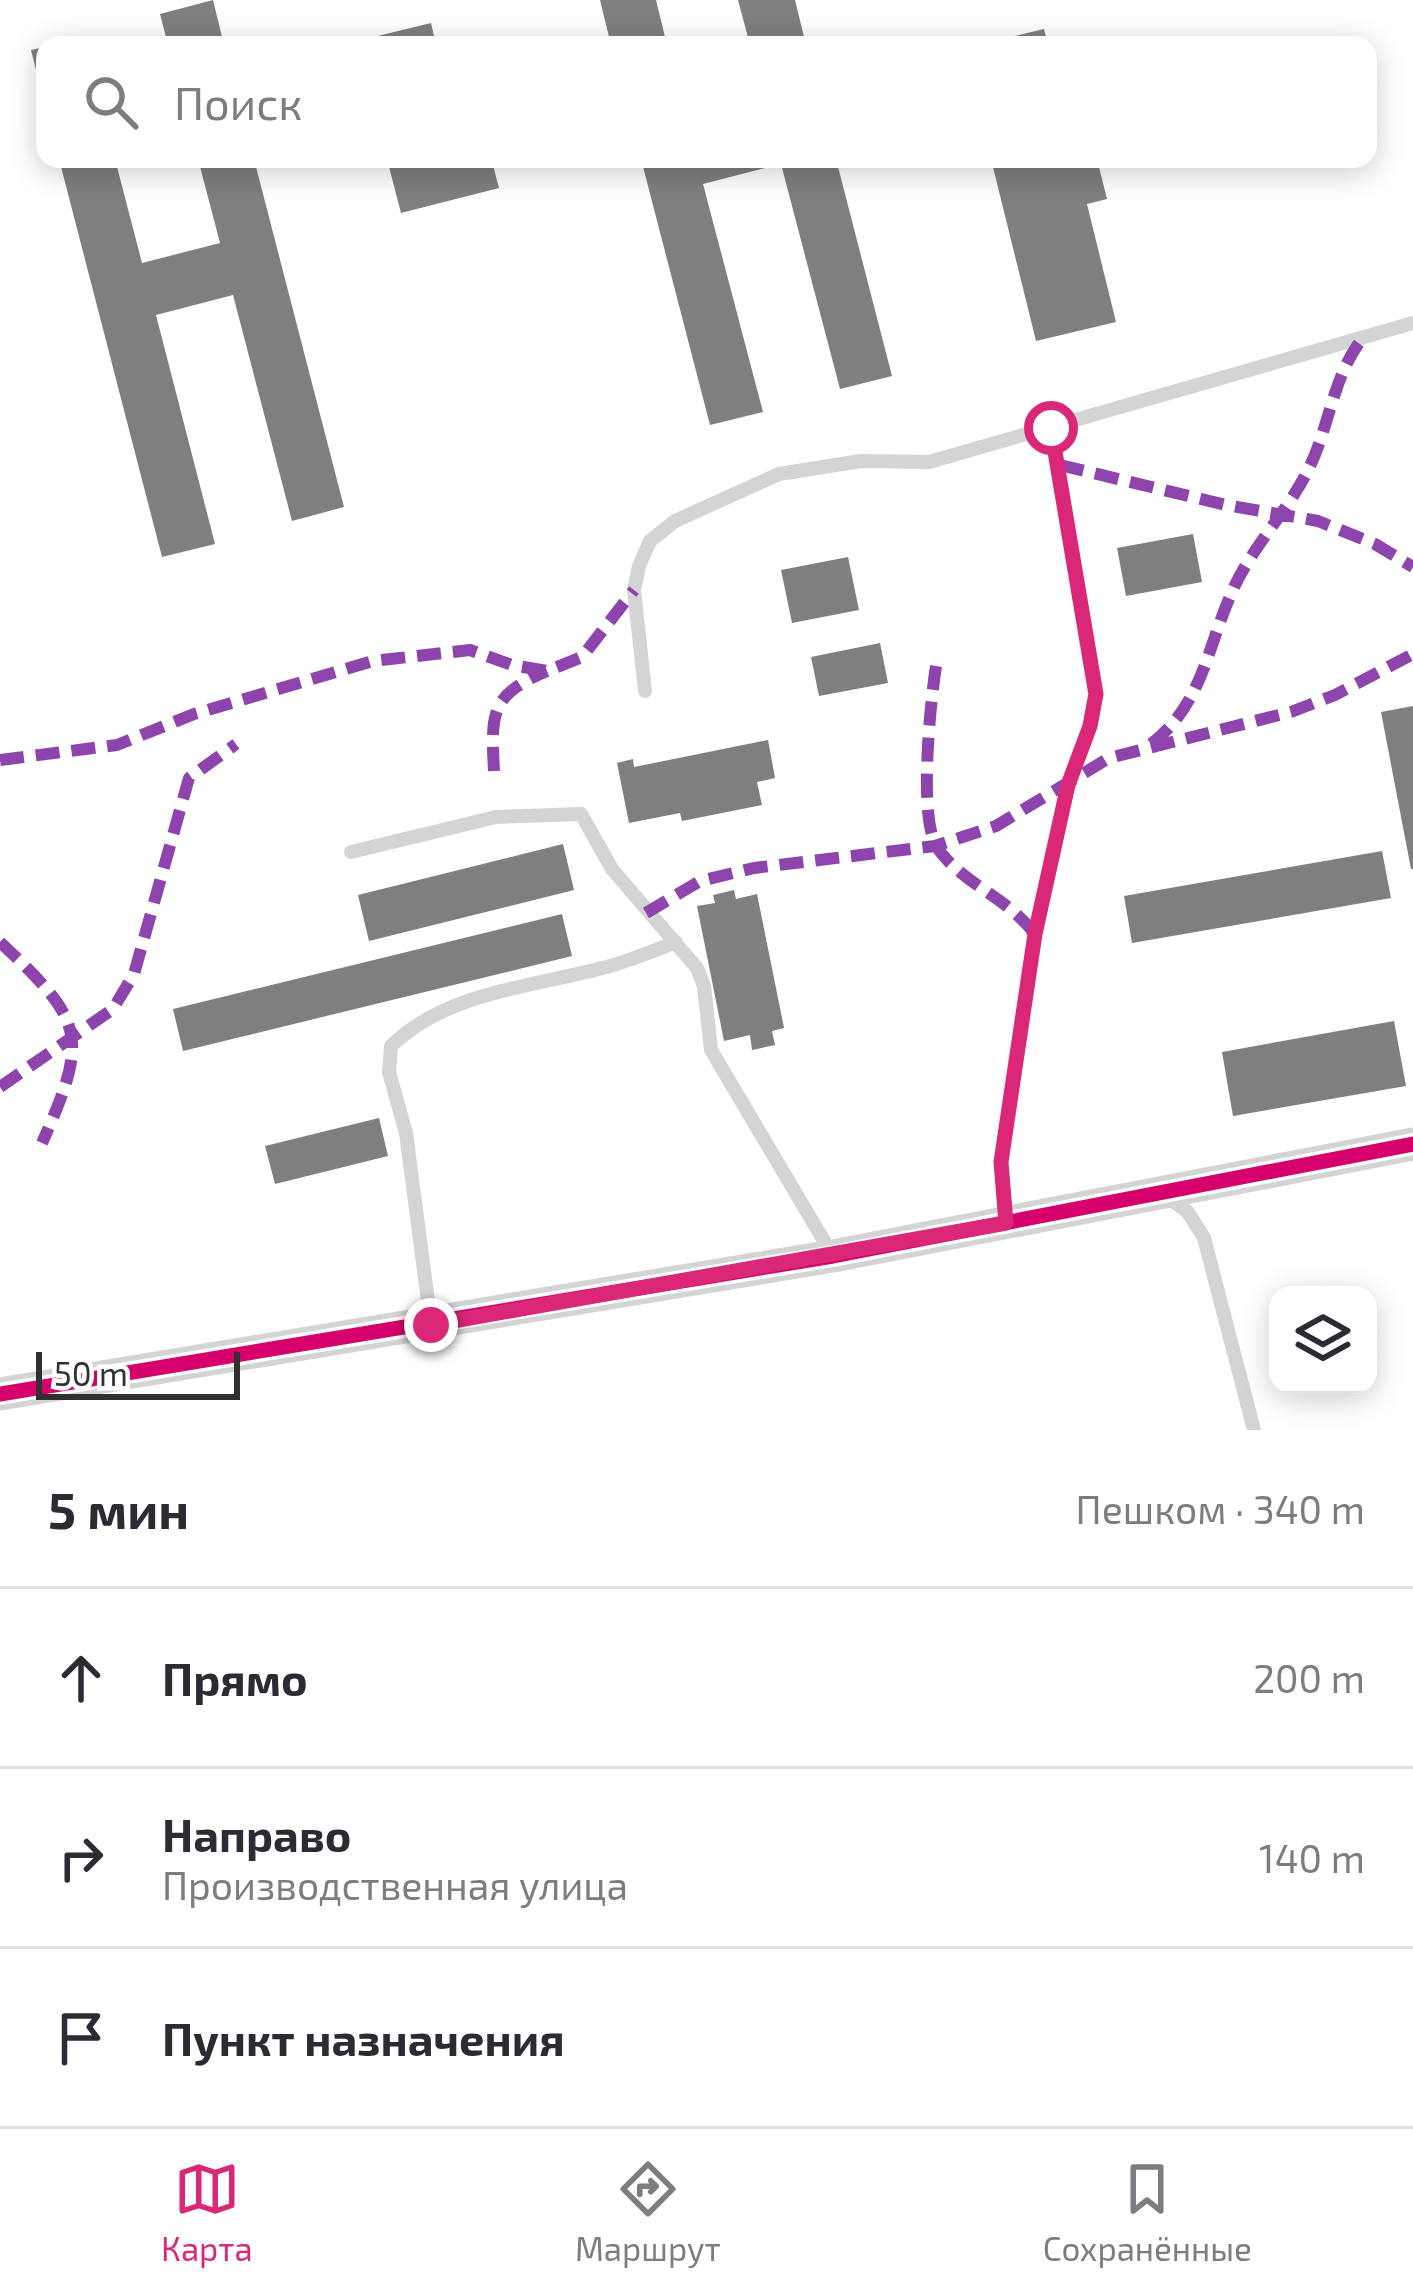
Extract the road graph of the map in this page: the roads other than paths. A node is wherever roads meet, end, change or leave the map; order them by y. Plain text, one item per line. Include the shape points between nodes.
1 (1413, 322) edge
2 (1051, 428) junction
3 (646, 691) dead end
4 (352, 852) dead end
5 (676, 943) junction
6 (1413, 1144) edge
7 (1160, 1191) junction
8 (1006, 1223) junction
9 (833, 1256) junction
10 (431, 1325) junction
11 (0, 1394) edge
12 (1254, 1430) edge

1 - 2 lane
2 - 3 lane via 929,461 779,474 675,521 650,541 634,590
2 - 8 lane via 1096,694 1035,934 1001,1162
4 - 5 lane via 496,817 581,814 612,869
5 - 9 lane via 704,986 711,1050
5 - 10 lane via 503,989 414,1024 391,1046
6 - 7 street
7 - 8 street
7 - 12 lane via 1188,1212 1204,1238
8 - 9 street
9 - 10 street
10 - 11 street

